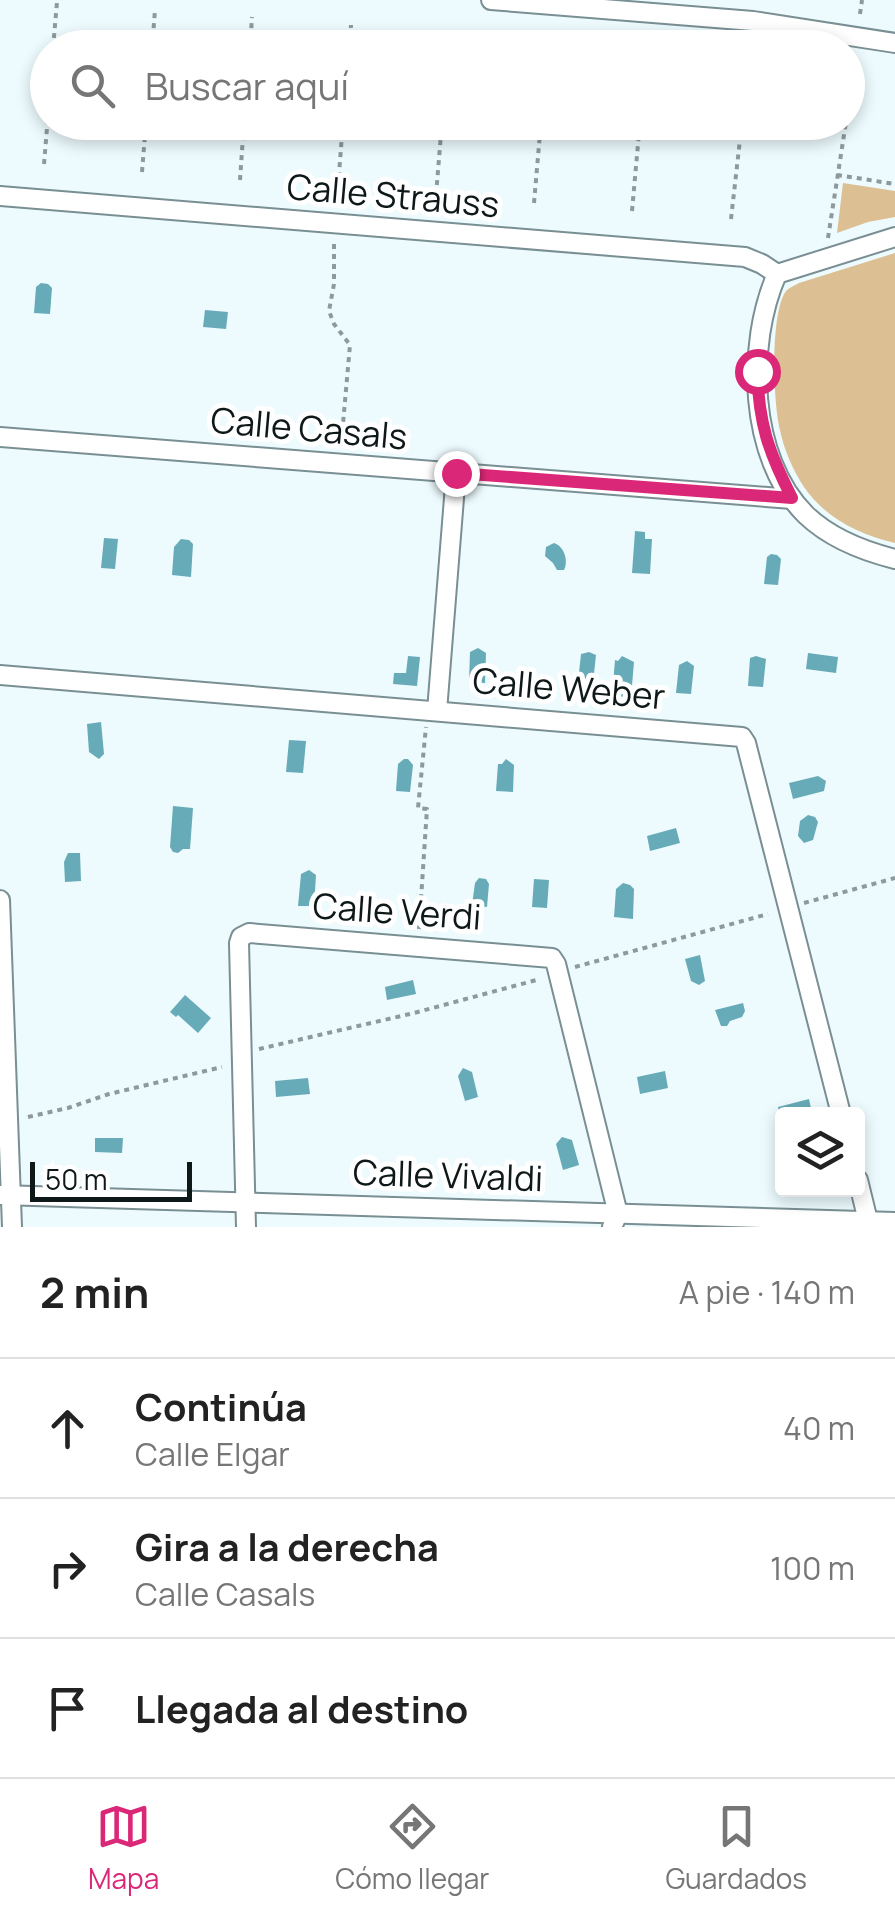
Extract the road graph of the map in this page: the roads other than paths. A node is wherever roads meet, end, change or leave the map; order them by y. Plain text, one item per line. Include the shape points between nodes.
1 (491, 0) edge
2 (811, 30) edge
3 (865, 38) edge
4 (895, 43) edge
5 (0, 196) edge
6 (895, 238) edge
7 (777, 274) junction
8 (0, 437) edge
9 (456, 473) junction
10 (792, 498) junction
11 (895, 559) edge
12 (0, 675) edge
13 (432, 718) junction
14 (0, 900) edge
15 (839, 1107) edge
16 (6, 1195) edge
17 (861, 1197) edge
18 (245, 1204) junction
19 (615, 1220) edge
20 (895, 1222) edge
21 (867, 1224) edge
22 (12, 1227) edge
23 (246, 1227) edge

1 - 2 street
3 - 4 street
5 - 7 street, Calle Strauss via 745,258
6 - 7 street
7 - 10 street via 761,326 758,400 765,439
8 - 9 street, Calle Casals
9 - 10 street, Calle Casals
9 - 13 street
10 - 11 street via 829,532
12 - 13 street, Calle Weber
13 - 15 street, Calle Weber via 744,738
14 - 16 street
16 - 18 street, Calle Vivaldi
16 - 22 street
17 - 21 street
18 - 19 street, Calle Vivaldi
18 - 19 street, Calle Verdi via 239,944 249,933 552,958
18 - 23 street
19 - 21 street, Calle Vivaldi
20 - 21 street, Calle Vivaldi

